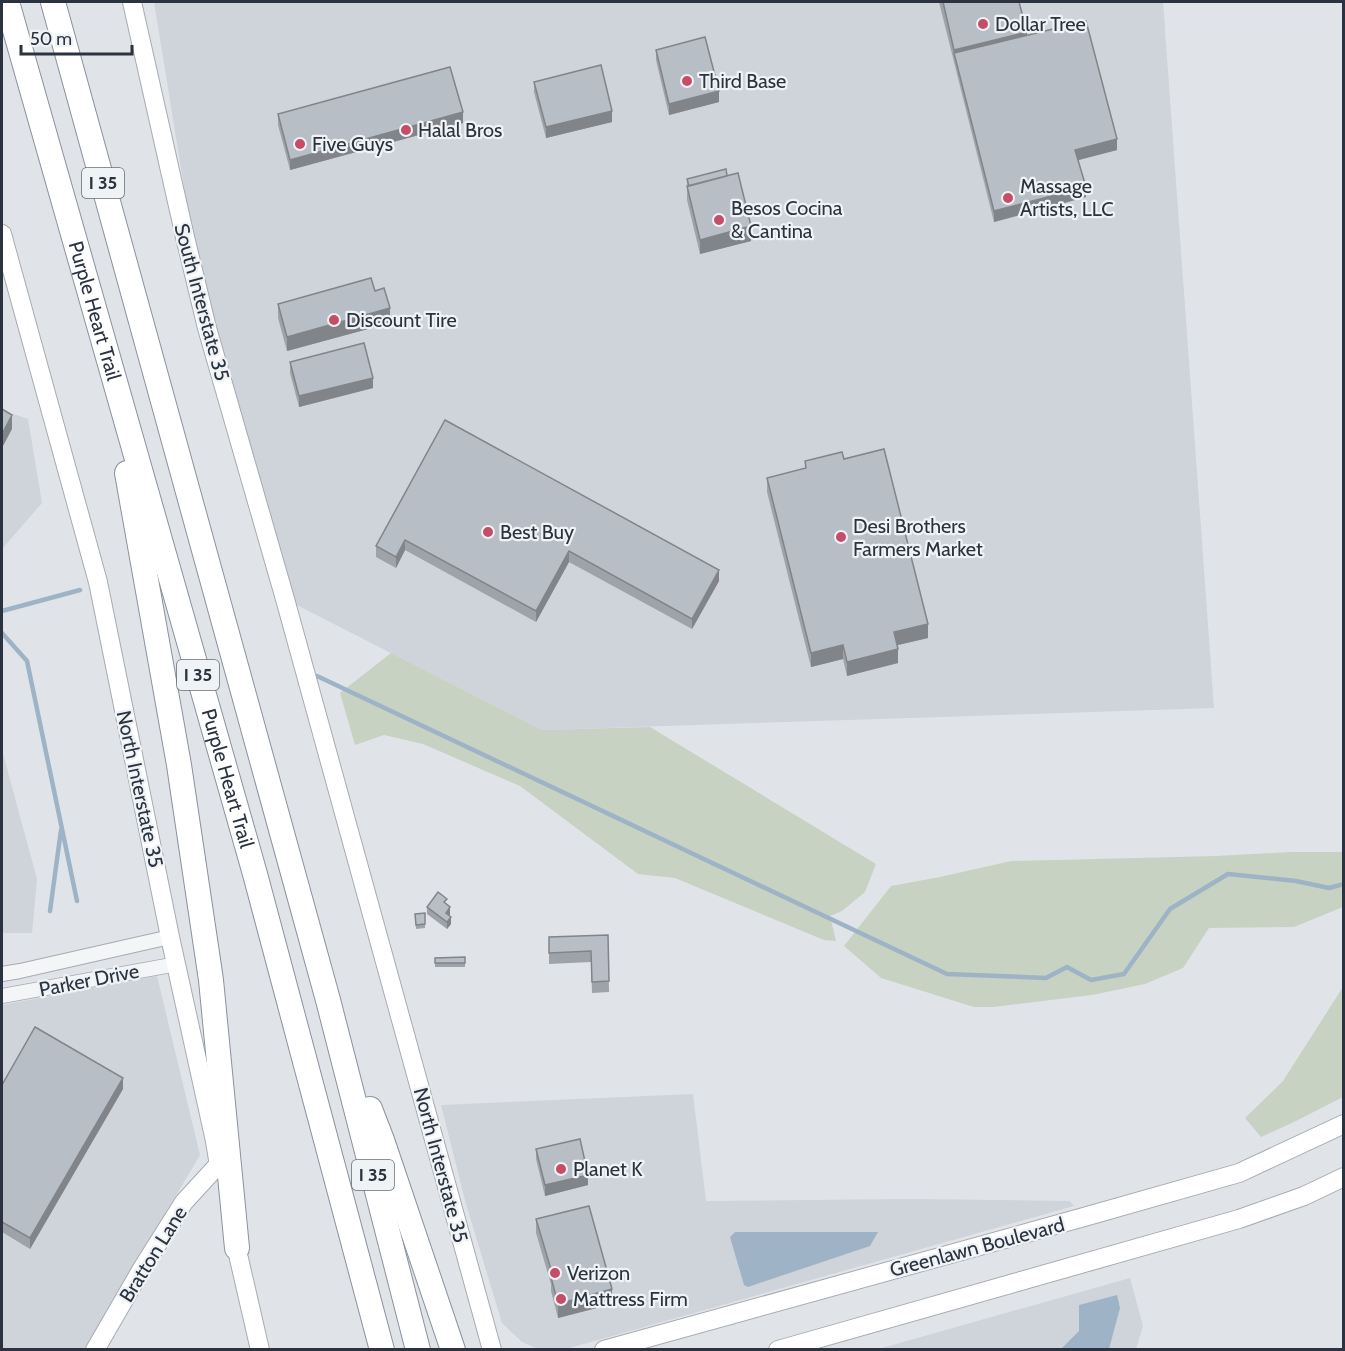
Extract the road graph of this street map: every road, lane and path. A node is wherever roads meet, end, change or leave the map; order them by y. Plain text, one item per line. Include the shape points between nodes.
1 (7, 2) edge
2 (53, 2) edge
3 (132, 2) edge
4 (2, 234) edge
5 (104, 341) junction
6 (285, 599) joint
7 (170, 937) junction
8 (177, 964) junction
9 (2, 974) edge
10 (2, 996) edge
11 (328, 1000) junction
12 (1344, 1124) edge
13 (218, 1165) junction
14 (1344, 1177) edge
15 (237, 1248) junction
16 (490, 1341) edge
17 (95, 1350) edge
18 (260, 1350) edge
19 (382, 1350) edge
20 (418, 1350) edge
21 (453, 1350) edge
22 (508, 1350) edge
23 (604, 1350) edge
24 (778, 1350) edge

1 - 5 highway, Purple Heart Trail / I 35
2 - 11 highway, Purple Heart Trail / I 35
3 - 6 main road, South Interstate 35 via 207,328
4 - 7 main road, North Interstate 35 via 98,582
5 - 15 highway via 179,765 211,980
5 - 19 highway, Purple Heart Trail / I 35 via 255,874
6 - 16 main road, North Interstate 35
7 - 8 main road, North Interstate 35
7 - 9 street, Parker Drive
8 - 10 street, Parker Drive
8 - 13 main road, North Interstate 35
11 - 20 highway, Purple Heart Trail / I 35
11 - 21 highway via 382,1140
12 - 23 main road, Greenlawn Boulevard via 1239,1173
13 - 15 main road, North Interstate 35
13 - 17 main road, Bratton Lane via 184,1202
14 - 24 main road via 1239,1219
15 - 18 main road, North Interstate 35
16 - 22 main road

